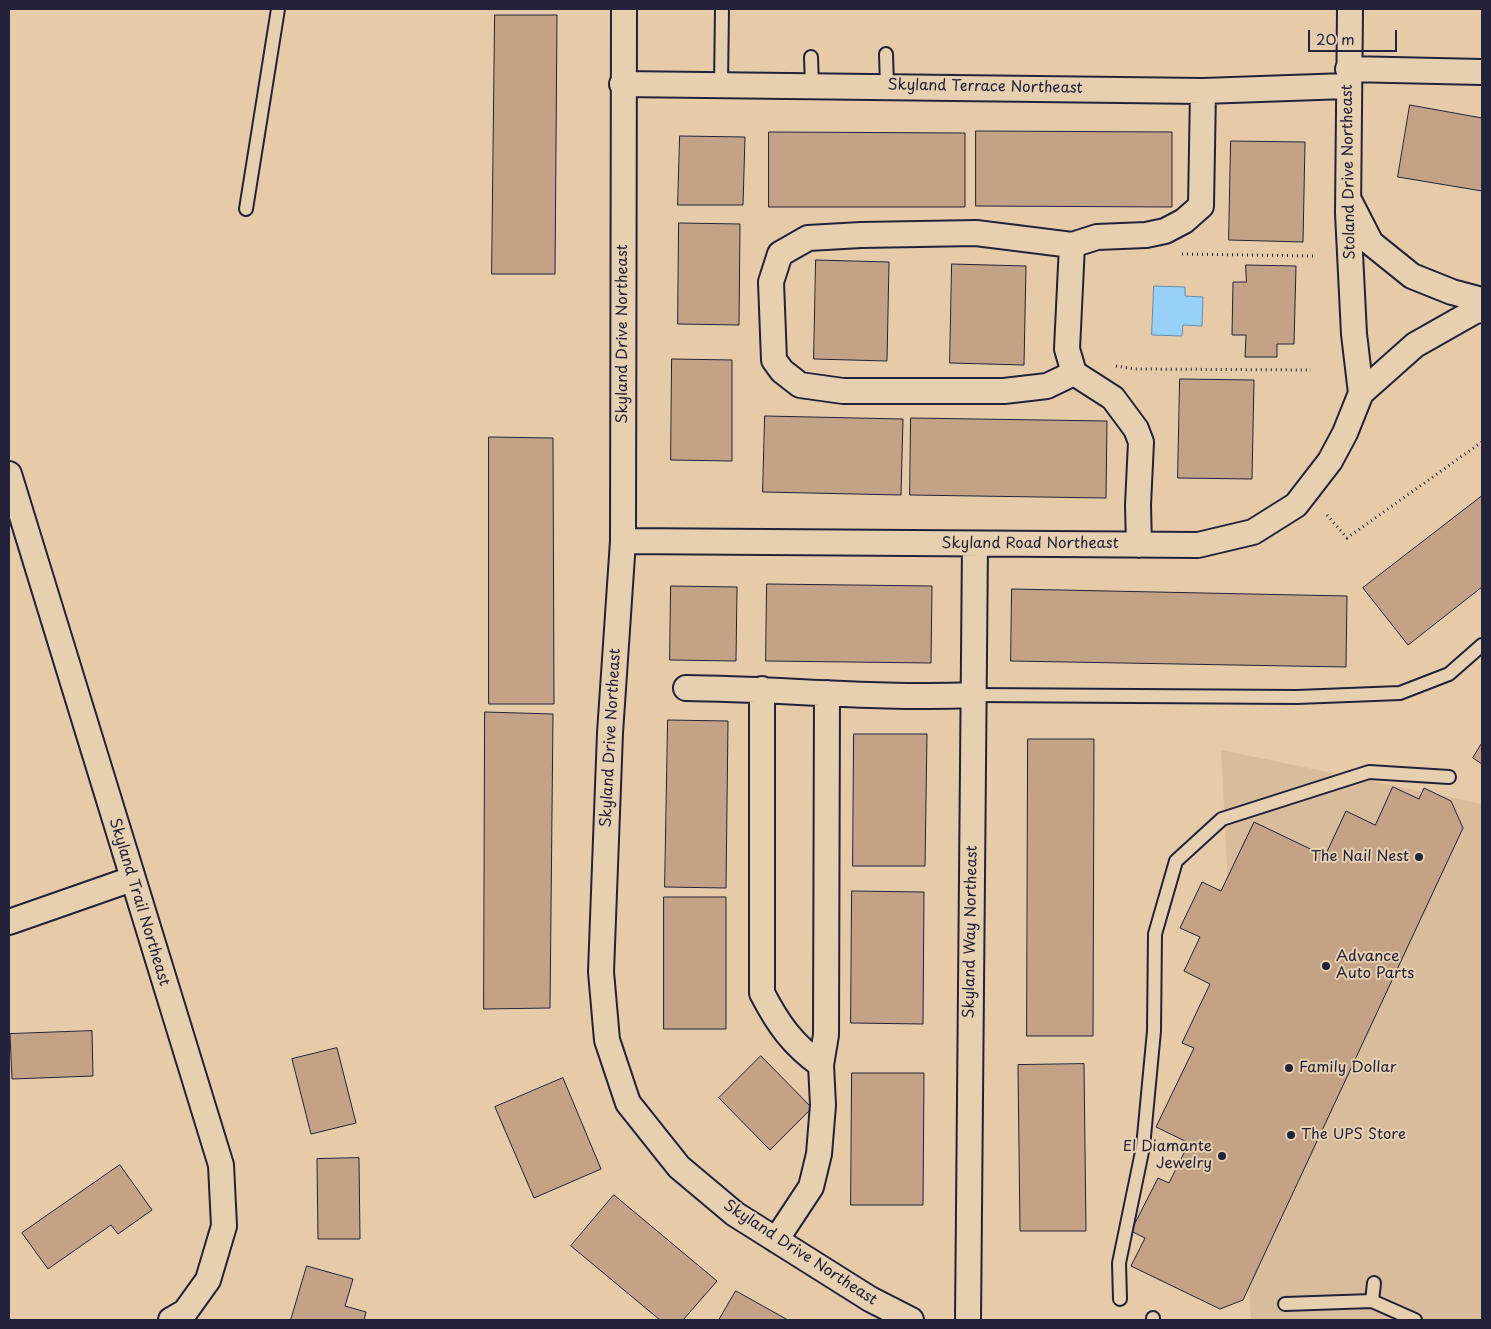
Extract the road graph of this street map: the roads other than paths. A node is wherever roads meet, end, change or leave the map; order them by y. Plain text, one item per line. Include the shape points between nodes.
1 (278, 9) edge
2 (624, 9) edge
3 (722, 9) edge
4 (1350, 9) edge
5 (886, 54) dead end
6 (811, 57) dead end
7 (1482, 72) edge
8 (1348, 78) junction
9 (622, 84) junction
10 (721, 85) junction
11 (812, 85) junction
12 (888, 86) junction
13 (1203, 91) junction
14 (1348, 199) junction
15 (246, 209) dead end
16 (1072, 244) junction
17 (1482, 300) edge
18 (1482, 310) edge
19 (1354, 334) joint
20 (1074, 373) junction
21 (1361, 393) junction
22 (9, 474) edge
23 (623, 541) junction
24 (975, 544) junction
25 (1139, 545) junction
26 (1482, 645) edge
27 (686, 688) dead end
28 (762, 689) junction
29 (826, 693) junction
30 (974, 695) junction
31 (1449, 777) dead end
32 (132, 879) junction
33 (9, 922) edge
34 (821, 1065) junction
35 (776, 1240) junction
36 (1374, 1283) dead end
37 (1120, 1299) dead end
38 (1372, 1301) junction
39 (1285, 1304) dead end
40 (171, 1320) edge
41 (911, 1320) edge
42 (968, 1320) edge
43 (1415, 1320) edge

1 - 15 lane
2 - 9 street, Skyland Drive Northeast
3 - 10 lane
4 - 8 street, Stoland Drive Northeast
5 - 12 lane
6 - 11 lane
7 - 8 street, Skyland Terrace Northeast
8 - 13 street, Skyland Terrace Northeast
8 - 14 street, Stoland Drive Northeast
9 - 10 street, Skyland Terrace Northeast
9 - 23 street, Skyland Drive Northeast
10 - 11 street, Skyland Terrace Northeast
11 - 12 street, Skyland Terrace Northeast
12 - 13 street, Skyland Terrace Northeast
13 - 16 street via 1200,206 1184,221 1165,231 1097,237
14 - 17 street via 1371,243 1412,276
14 - 19 street, Stoland Drive Northeast
16 - 20 street via 1067,349
16 - 20 street via 976,233 808,238 780,254 771,282 771,336 774,360 800,385 843,391 1004,391 1047,386
18 - 21 street, Skyland Road Northeast via 1415,345
19 - 21 street, Skyland Road Northeast
20 - 25 street via 1113,398 1141,442
21 - 25 street, Skyland Road Northeast via 1330,461 1296,506 1253,532 1198,545
22 - 32 street, Skyland Trail Northeast
23 - 24 street, Skyland Road Northeast
23 - 35 street, Skyland Drive Northeast via 610,733 601,972 607,1040 628,1103 679,1167 735,1214
24 - 25 street, Skyland Road Northeast
24 - 30 street, Skyland Way Northeast
26 - 30 lane via 1449,674 1400,693 1297,697
27 - 28 street
28 - 29 street
28 - 34 street via 762,993 778,1023 799,1049
29 - 30 street
29 - 34 street via 826,1035
30 - 42 street, Skyland Way Northeast
31 - 37 lane via 1369,772 1222,819 1176,860 1155,934 1154,1031 1143,1147 1119,1263
32 - 33 street
32 - 40 street, Skyland Trail Northeast via 221,1165 224,1226 208,1280 185,1312
34 - 35 street via 823,1105 819,1154 811,1187
35 - 41 street, Skyland Drive Northeast via 870,1300
36 - 38 lane
38 - 39 lane
38 - 43 lane

